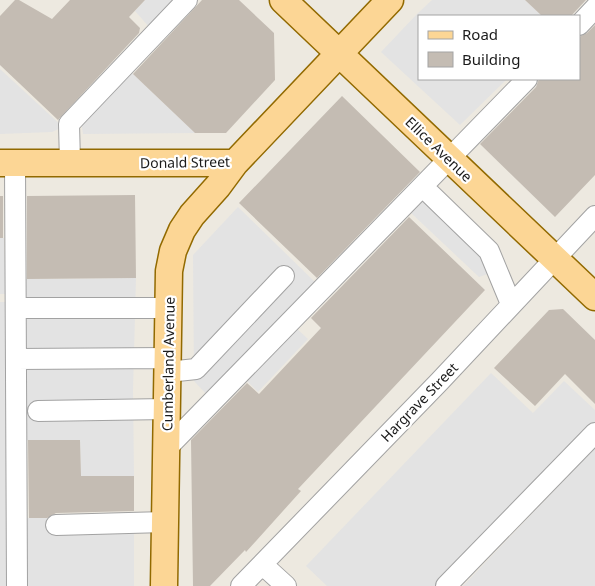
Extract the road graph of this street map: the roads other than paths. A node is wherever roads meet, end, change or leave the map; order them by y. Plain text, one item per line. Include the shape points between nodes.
1 (187, 0) edge
2 (284, 0) edge
3 (390, 0) edge
4 (595, 8) edge
5 (580, 24) edge
6 (340, 53) junction
7 (526, 80) edge
8 (450, 159) junction
9 (70, 162) junction
10 (8, 163) edge
11 (235, 163) junction
12 (423, 187) junction
13 (595, 216) edge
14 (554, 258) junction
15 (284, 276) dead end
16 (595, 297) edge
17 (511, 304) junction
18 (16, 308) junction
19 (168, 308) junction
20 (16, 359) junction
21 (168, 365) junction
22 (167, 409) junction
23 (38, 410) dead end
24 (595, 433) edge
25 (166, 450) junction
26 (165, 522) junction
27 (56, 525) dead end
28 (263, 564) junction
29 (17, 586) edge
30 (164, 586) edge
31 (241, 586) edge
32 (286, 586) edge
33 (446, 586) edge

1 - 9 street via 69,124
2 - 6 main road, Ellice Avenue
3 - 6 main road, Donald Street
4 - 5 street
6 - 8 main road, Ellice Avenue
6 - 11 main road, Donald Street
7 - 8 street
8 - 12 street
8 - 14 main road, Ellice Avenue
9 - 10 main road, Donald Street
9 - 11 main road, Donald Street
10 - 18 street
11 - 19 main road, Cumberland Avenue via 182,230 169,272
12 - 17 street via 489,251
12 - 25 street
13 - 14 street, Hargrave Street
14 - 16 main road, Ellice Avenue
14 - 17 street, Hargrave Street
15 - 21 street via 196,369
17 - 28 street, Hargrave Street
18 - 19 street
18 - 20 street
19 - 21 main road, Cumberland Avenue
20 - 21 street
20 - 29 street
21 - 22 main road, Cumberland Avenue
22 - 23 street
22 - 25 main road, Cumberland Avenue
24 - 33 street
25 - 26 main road, Cumberland Avenue
26 - 27 street
26 - 30 main road, Cumberland Avenue
28 - 31 street, Hargrave Street
28 - 32 street

